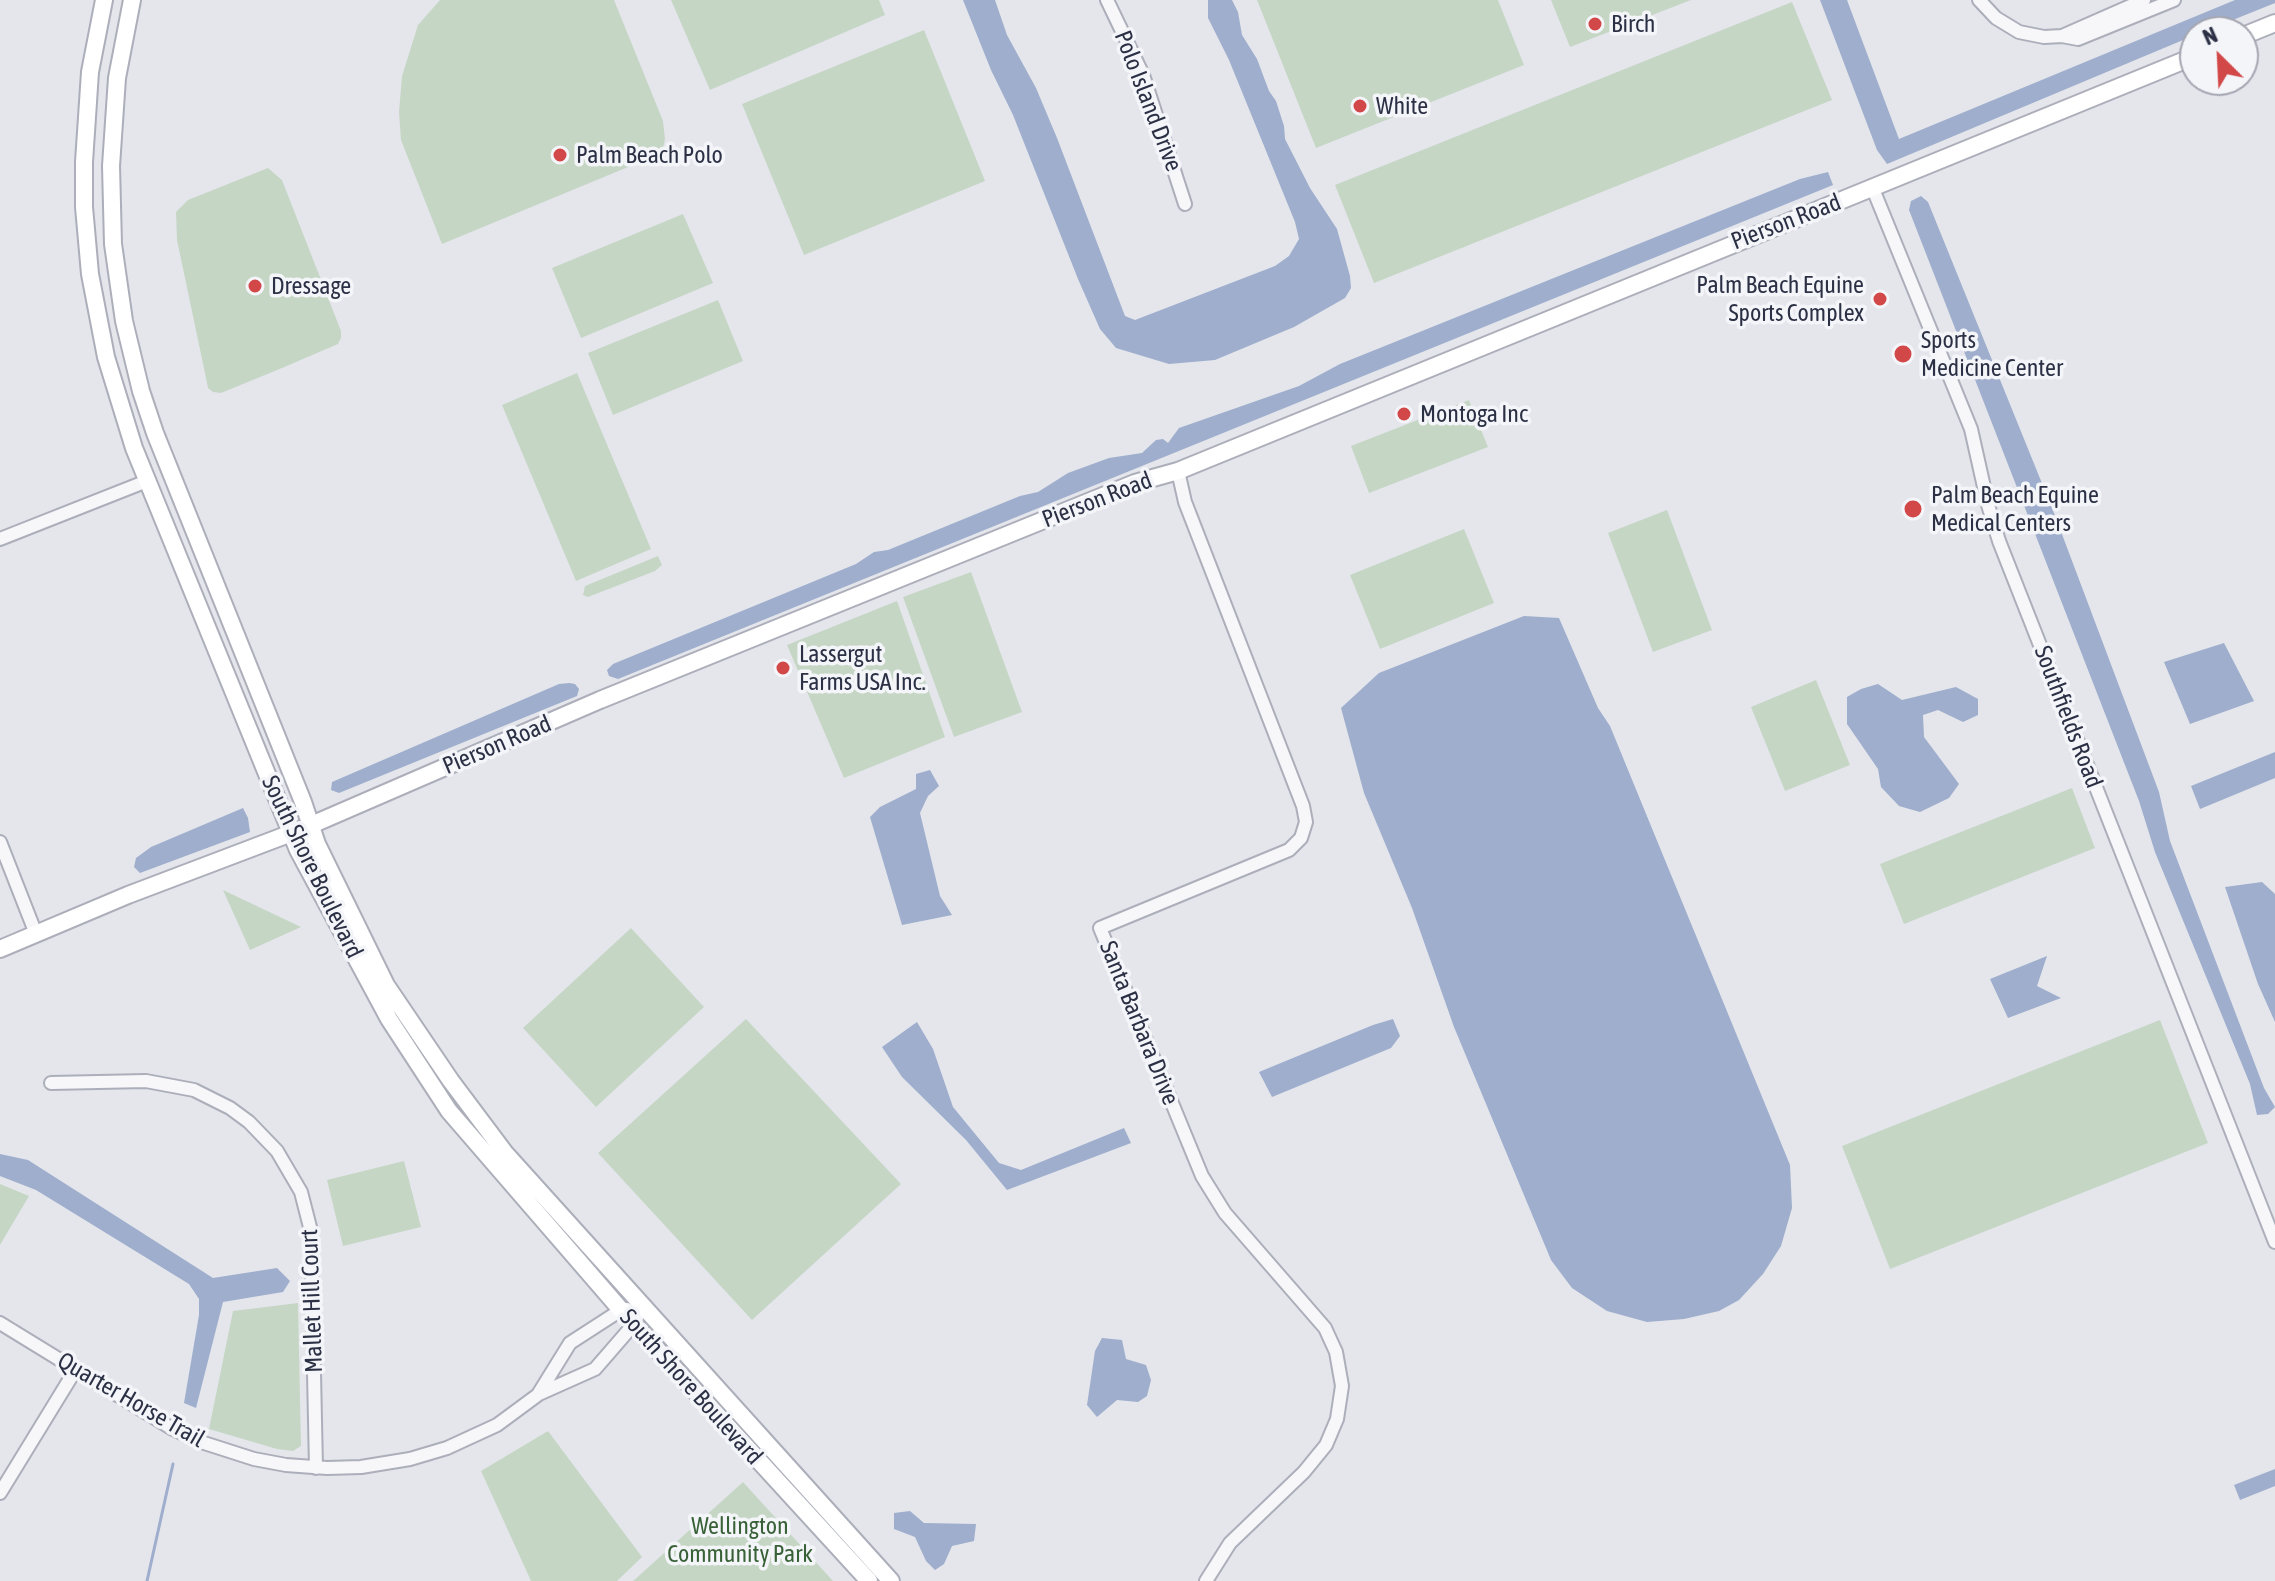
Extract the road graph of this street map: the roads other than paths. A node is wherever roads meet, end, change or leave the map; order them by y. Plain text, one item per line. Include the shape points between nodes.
1 (104, 0) edge
2 (132, 0) edge
3 (1107, 0) edge
4 (1979, 0) edge
5 (2144, 0) edge
6 (2174, 0) edge
7 (2062, 36) junction
8 (2179, 63) edge
9 (1873, 189) junction
10 (1185, 204) dead end
11 (134, 448) junction
12 (1178, 471) junction
13 (173, 478) junction
14 (147, 481) junction
15 (183, 504) junction
16 (0, 539) edge
17 (310, 825) junction
18 (292, 833) junction
19 (0, 842) edge
20 (36, 934) junction
21 (0, 949) edge
22 (51, 1083) dead end
23 (2275, 1242) edge
24 (642, 1307) junction
25 (621, 1310) junction
26 (0, 1323) edge
27 (634, 1324) junction
28 (76, 1369) junction
29 (539, 1394) junction
30 (316, 1468) junction
31 (0, 1493) edge
32 (869, 1581) edge
33 (891, 1581) edge
34 (1206, 1581) edge

1 - 11 street, South Shore Boulevard via 86,117 86,241 106,357
2 - 13 street, South Shore Boulevard via 113,122 113,244 132,359
3 - 10 street, Polo Island Drive via 1143,75
4 - 7 street via 2011,29
5 - 7 street
6 - 7 street via 2078,39
8 - 9 street, Pierson Road
9 - 12 street, Pierson Road
9 - 23 street, Southfields Road via 1971,429 1999,541
11 - 13 street via 155,470
11 - 14 street, South Shore Boulevard
12 - 17 street, Pierson Road via 1135,483 600,700
12 - 34 street, Santa Barbara Drive via 1185,502 1306,822 1301,838 1289,850 1100,928 1202,1176 1225,1213 1325,1328 1342,1386 1326,1445 1230,1543
13 - 15 street, South Shore Boulevard
14 - 15 street via 159,482
14 - 16 street
14 - 18 street, South Shore Boulevard
15 - 17 street, South Shore Boulevard
17 - 18 street, Pierson Road
17 - 24 street, South Shore Boulevard via 386,985 451,1081 505,1153
18 - 20 street, Pierson Road
18 - 25 street, South Shore Boulevard via 389,1019 449,1111
19 - 20 street
20 - 21 street, Pierson Road
22 - 30 street, Mallet Hill Court via 146,1081 194,1090 249,1122 277,1151 301,1192 312,1239
24 - 25 street, Quarter Horse Trail
24 - 27 street, Quarter Horse Trail
24 - 33 street, South Shore Boulevard
25 - 27 street, South Shore Boulevard
25 - 29 street, Quarter Horse Trail via 570,1343
26 - 28 street, Quarter Horse Trail
27 - 29 street, Quarter Horse Trail via 595,1369
27 - 32 street, South Shore Boulevard
28 - 30 street, Quarter Horse Trail via 201,1442 254,1459
28 - 31 street
29 - 30 street, Quarter Horse Trail via 497,1425 447,1448 383,1464

